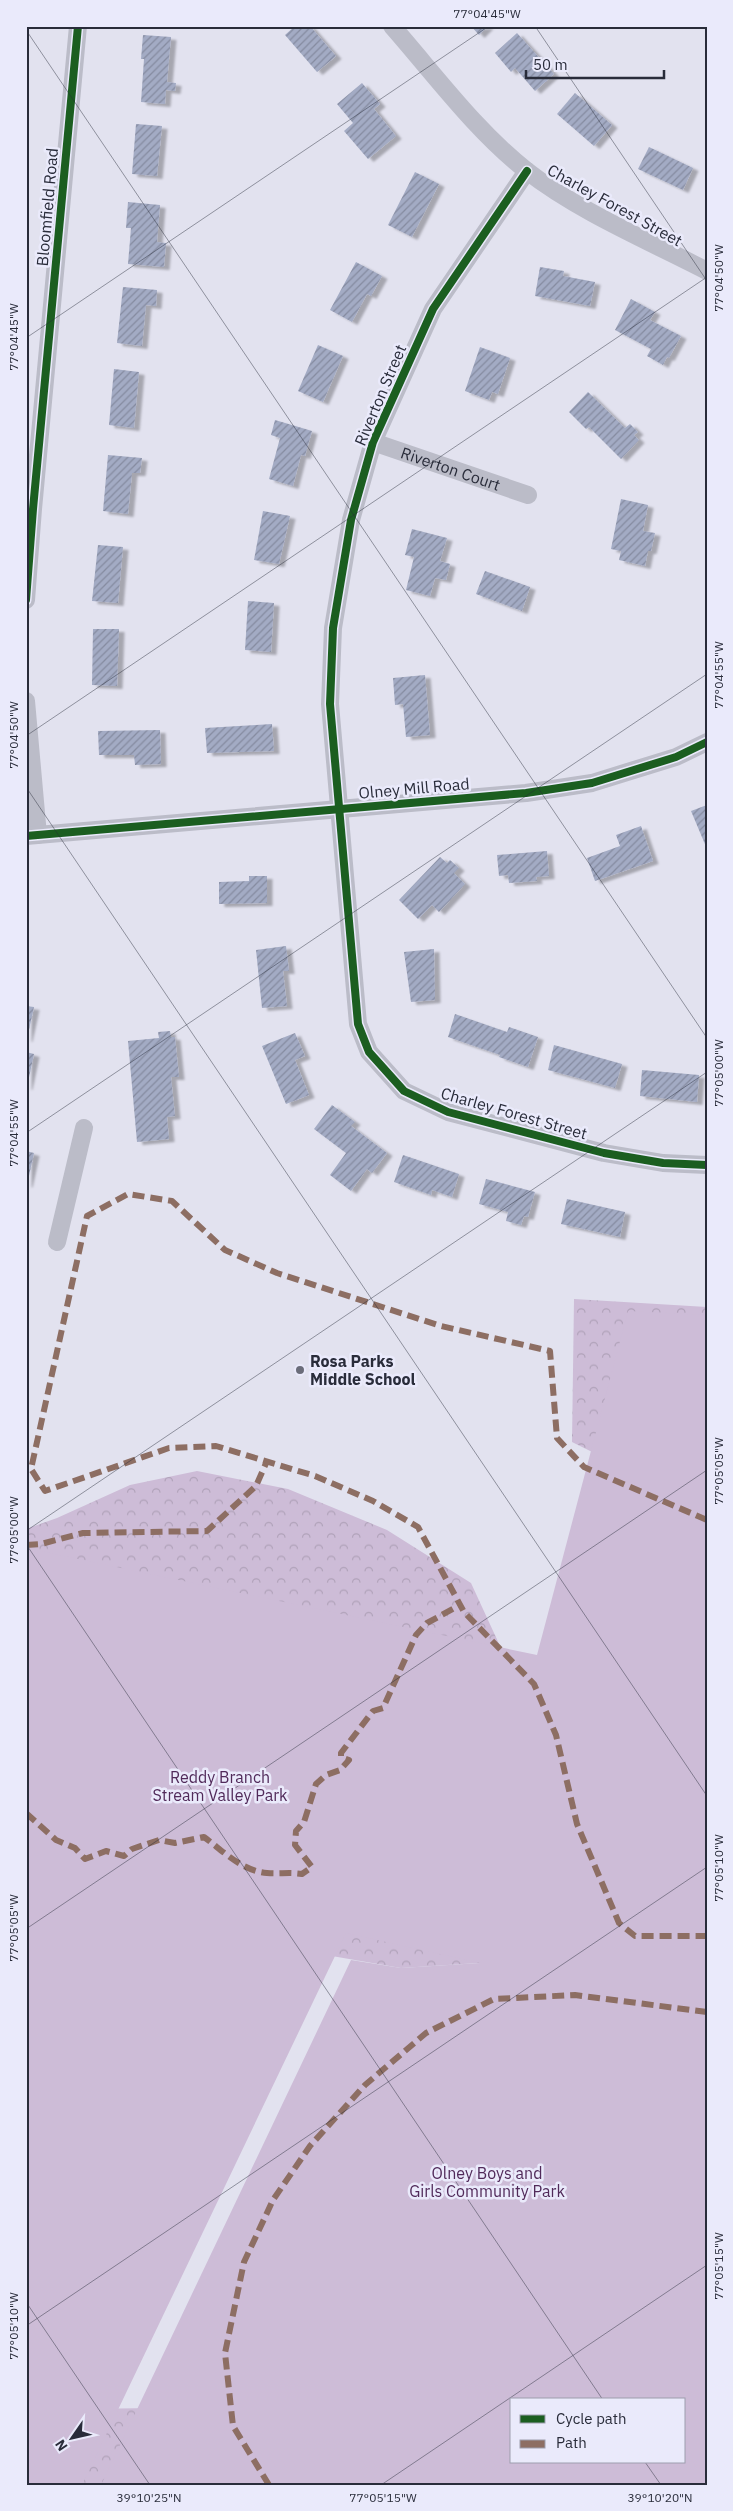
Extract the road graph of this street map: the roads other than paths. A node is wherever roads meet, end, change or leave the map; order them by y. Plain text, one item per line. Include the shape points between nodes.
1 (78, 26) edge
2 (392, 26) edge
3 (527, 171) junction
4 (707, 271) edge
5 (373, 442) junction
6 (528, 494) dead end
7 (29, 509) edge
8 (26, 600) edge
9 (26, 700) edge
10 (707, 742) edge
11 (337, 808) junction
12 (32, 836) edge
13 (84, 1128) dead end
14 (707, 1165) edge
15 (57, 1242) dead end

1 - 7 street, Bloomfield Road
2 - 3 street, Charley Forest Street via 486,133
3 - 4 street, Charley Forest Street via 573,202
3 - 5 street, Riverton Street via 433,309
5 - 6 street, Riverton Court
5 - 11 street, Riverton Street via 351,520 333,628 330,704
7 - 8 street, Bloomfield Road
9 - 12 street
10 - 11 street, Olney Mill Road via 676,756 592,783 526,793
11 - 12 street, Olney Mill Road
11 - 14 street, Charley Forest Street via 358,1024 369,1052 404,1091 448,1112 604,1153 663,1163
13 - 15 street

